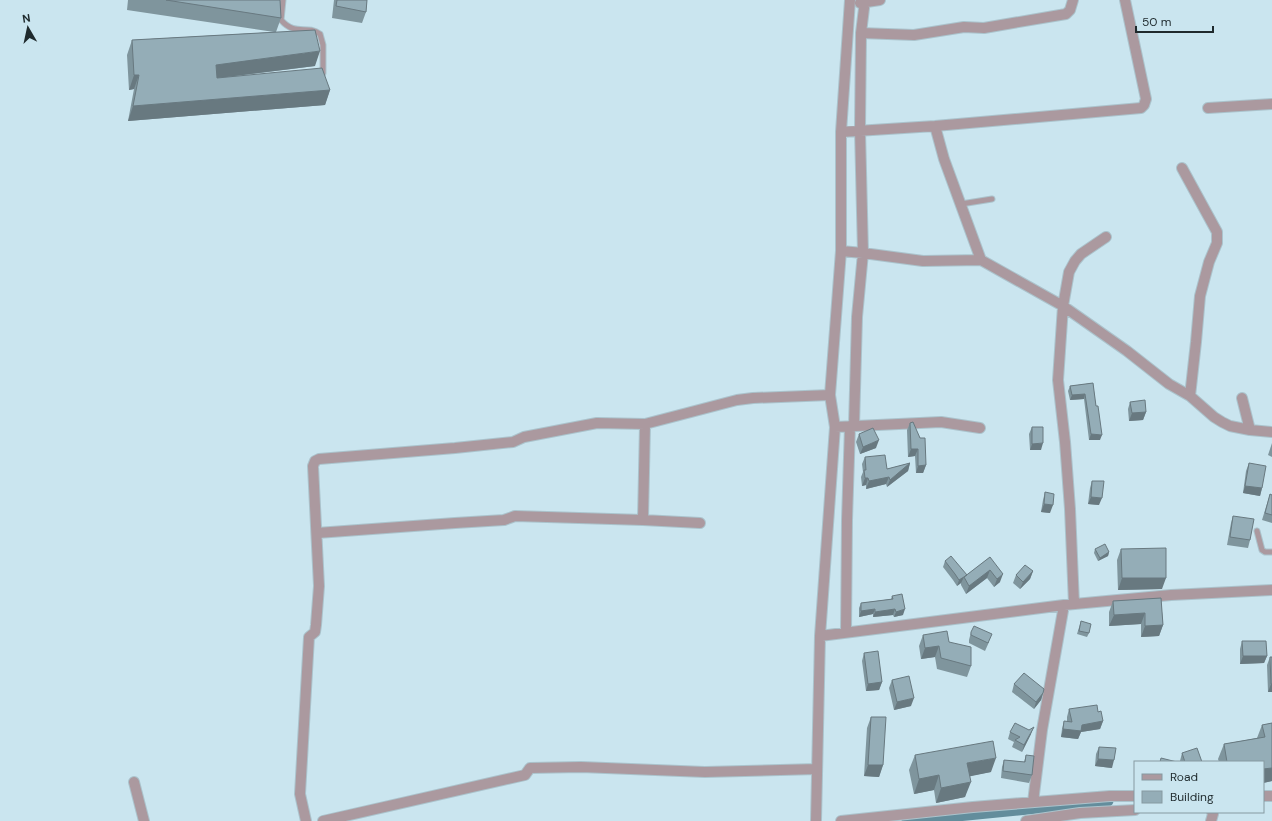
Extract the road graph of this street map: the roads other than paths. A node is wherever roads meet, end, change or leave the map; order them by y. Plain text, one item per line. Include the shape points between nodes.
1 (283, 0) edge
2 (880, 0) edge
3 (1073, 0) edge
4 (1125, 0) edge
5 (850, 2) edge
6 (865, 2) edge
7 (861, 33) junction
8 (323, 73) edge
9 (1272, 104) edge
10 (1208, 108) dead end
11 (936, 126) junction
12 (860, 130) junction
13 (842, 132) junction
14 (1182, 168) dead end
15 (992, 199) dead end
16 (961, 204) junction
17 (1106, 237) dead end
18 (842, 251) junction
19 (863, 253) junction
20 (981, 260) junction
21 (1063, 306) junction
22 (830, 395) junction
23 (1190, 396) junction
24 (1242, 398) dead end
25 (645, 424) junction
26 (852, 426) junction
27 (834, 427) junction
28 (980, 428) dead end
29 (1250, 430) junction
30 (1272, 432) edge
31 (642, 520) junction
32 (700, 523) dead end
33 (1257, 531) dead end
34 (317, 534) junction
35 (1272, 552) edge
36 (1272, 590) edge
37 (1069, 605) junction
38 (846, 632) junction
39 (820, 636) junction
40 (817, 769) junction
41 (134, 782) dead end
42 (1134, 796) edge
43 (1033, 802) junction
44 (1134, 810) edge
45 (144, 821) edge
46 (306, 821) edge
47 (323, 821) edge
48 (816, 821) edge
49 (841, 821) edge
50 (1026, 821) edge

1 - 8 lane via 281,20 285,25 297,30 314,29 320,34 323,45
2 - 6 street
3 - 7 street via 1066,14 984,28 964,27 914,35
4 - 11 street via 1146,99 1141,108
5 - 6 street
5 - 13 street
6 - 7 street
7 - 12 street
9 - 10 street
11 - 12 street
11 - 16 street via 944,159
12 - 13 street
12 - 19 street
13 - 18 street
14 - 23 street via 1217,232 1218,243 1209,262 1200,296
15 - 16 lane
16 - 20 street
17 - 21 street via 1075,260 1069,272
18 - 19 street
18 - 22 street
19 - 20 street via 923,261
19 - 26 street
20 - 21 street
21 - 23 street via 1169,384
21 - 37 street via 1058,380 1070,509
22 - 25 street via 737,400
22 - 27 street
23 - 29 street via 1222,422
24 - 29 street
25 - 31 street
25 - 34 street via 597,423 524,437 513,442 319,459 313,466
26 - 27 street
26 - 28 street via 941,422
26 - 38 street via 847,520
27 - 39 street
29 - 30 street
31 - 32 street
31 - 34 street via 515,516 504,520
33 - 35 lane via 1262,550
34 - 46 street via 318,611 315,632 309,637 300,794
36 - 37 street via 1171,595
37 - 38 street
37 - 43 street via 1042,730
38 - 39 street
39 - 40 street
40 - 47 street via 705,772 581,767 530,768 525,775
40 - 48 street
41 - 45 street
42 - 43 street
43 - 49 street
44 - 50 street via 1080,813

